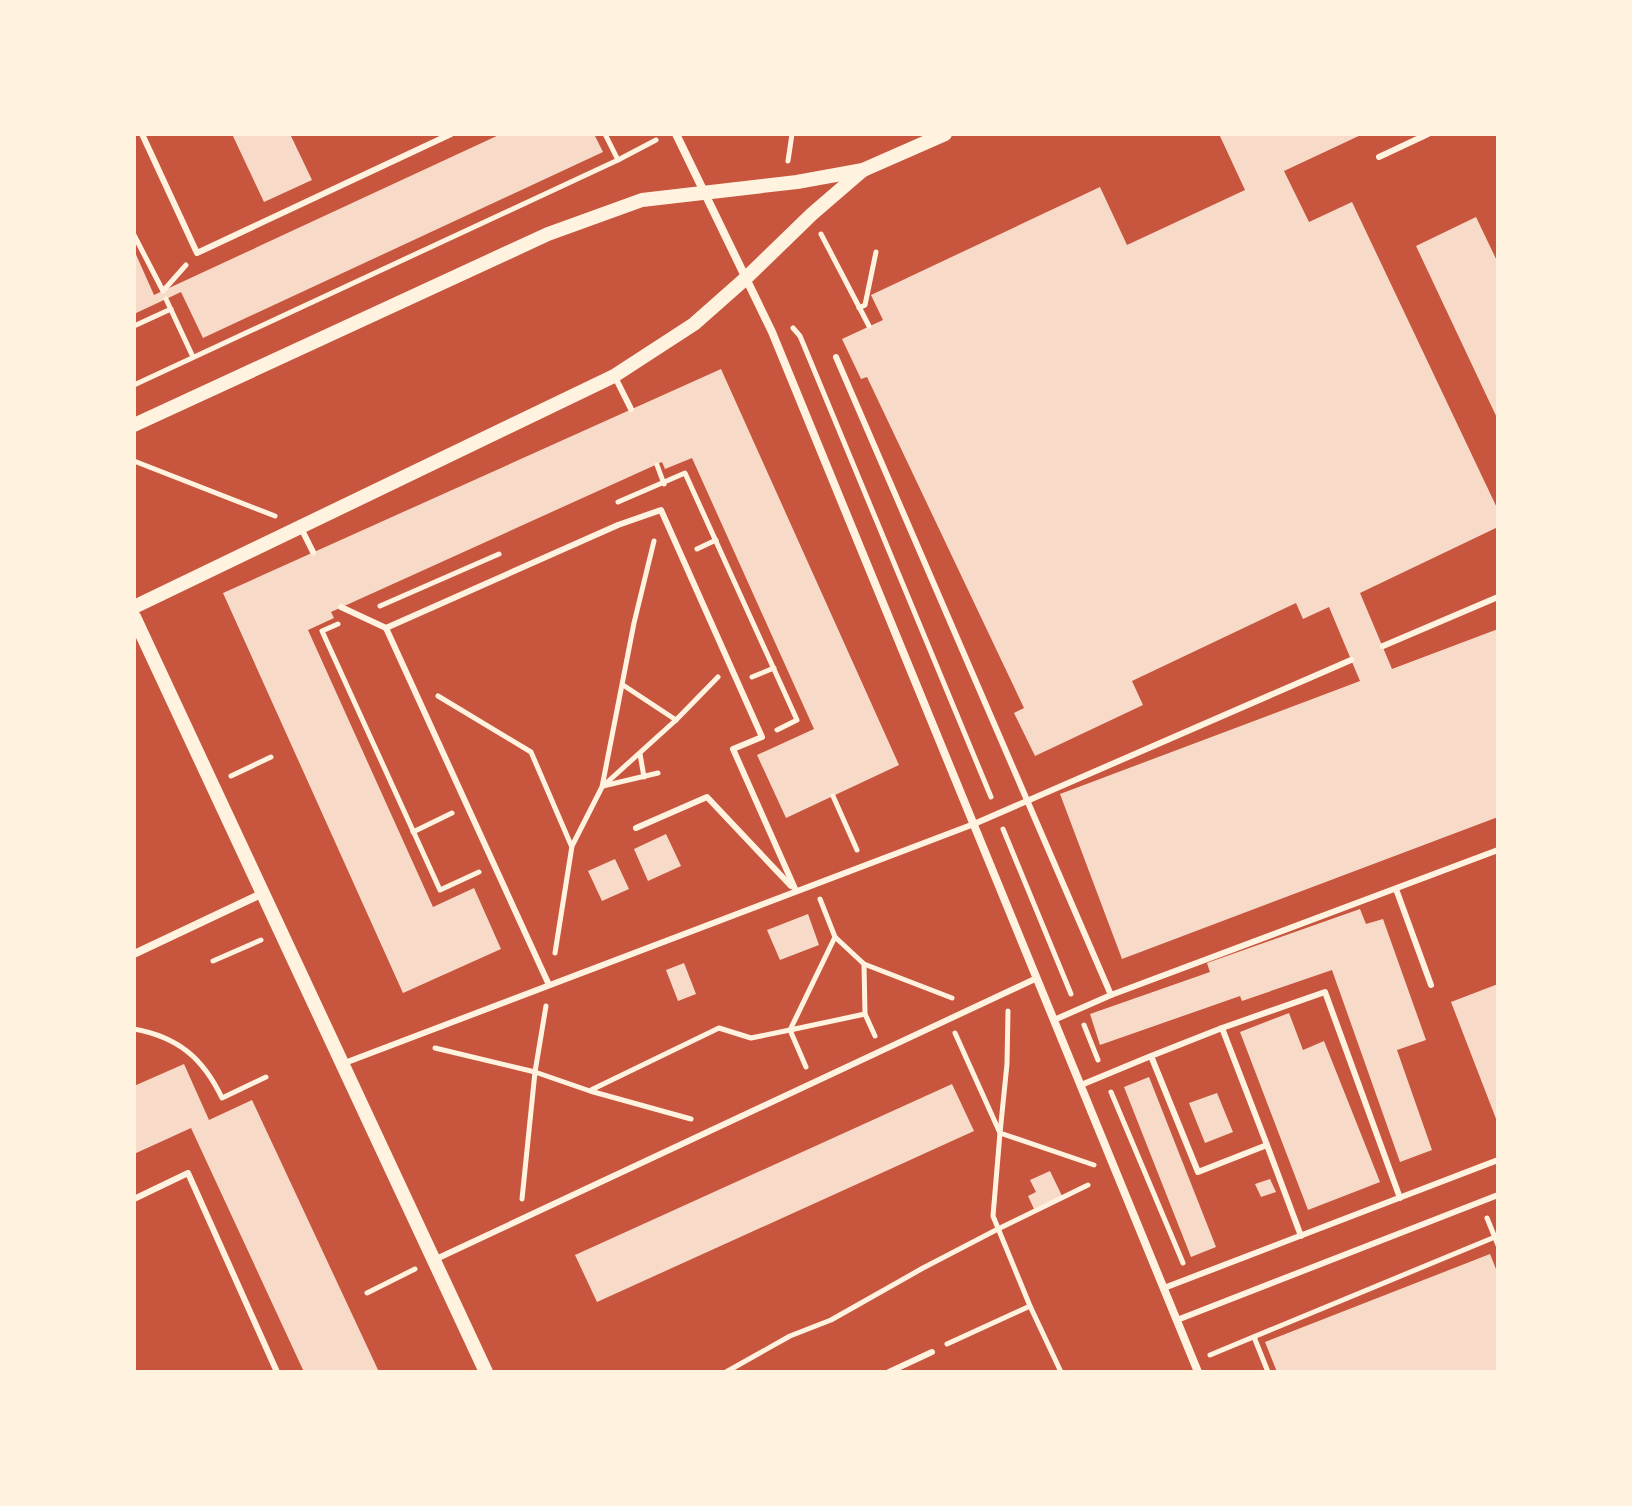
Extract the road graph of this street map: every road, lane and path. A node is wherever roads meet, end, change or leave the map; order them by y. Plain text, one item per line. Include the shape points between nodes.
1 (142, 134) edge
2 (451, 134) edge
3 (605, 134) edge
4 (676, 134) edge
5 (792, 134) edge
6 (945, 134) edge
7 (1428, 134) edge
8 (656, 140) dead end
9 (1379, 157) dead end
10 (618, 160) junction
11 (788, 162) dead end
12 (863, 170) junction
13 (705, 193) junction
14 (821, 233) dead end
15 (134, 235) edge
16 (876, 252) dead end
17 (197, 253) junction
18 (746, 278) junction
19 (166, 299) dead end
20 (859, 308) junction
21 (171, 309) junction
22 (134, 326) edge
23 (869, 326) dead end
24 (193, 357) junction
25 (836, 357) dead end
26 (614, 376) junction
27 (134, 385) edge
28 (631, 409) dead end
29 (134, 425) edge
30 (134, 461) edge
31 (657, 465) dead end
32 (685, 473) dead end
33 (661, 510) junction
34 (300, 526) junction
35 (313, 552) dead end
36 (1498, 597) edge
37 (134, 607) edge
38 (341, 607) dead end
39 (134, 617) edge
40 (386, 628) junction
41 (322, 631) dead end
42 (1383, 646) dead end
43 (1351, 660) dead end
44 (730, 665) junction
45 (409, 678) junction
46 (623, 685) junction
47 (676, 720) junction
48 (762, 737) junction
49 (640, 753) junction
50 (271, 757) dead end
51 (658, 773) dead end
52 (644, 777) junction
53 (212, 785) junction
54 (602, 787) junction
55 (833, 796) dead end
56 (1026, 800) junction
57 (468, 805) junction
58 (974, 824) junction
59 (636, 828) dead end
60 (413, 832) junction
61 (572, 846) junction
62 (1498, 850) edge
63 (495, 865) junction
64 (864, 865) junction
65 (815, 884) junction
66 (1396, 889) junction
67 (796, 891) junction
68 (263, 893) junction
69 (835, 937) junction
70 (261, 940) dead end
71 (134, 954) edge
72 (213, 961) dead end
73 (864, 964) junction
74 (1037, 978) junction
75 (549, 985) junction
76 (1431, 985) dead end
77 (1009, 992) junction
78 (1111, 995) junction
79 (975, 1007) junction
80 (865, 1014) junction
81 (950, 1020) junction
82 (1054, 1020) junction
83 (1222, 1028) junction
84 (134, 1029) edge
85 (790, 1030) junction
86 (403, 1041) junction
87 (881, 1051) junction
88 (1151, 1056) junction
89 (342, 1064) junction
90 (535, 1072) junction
91 (266, 1077) dead end
92 (812, 1083) junction
93 (1081, 1085) junction
94 (590, 1091) junction
95 (719, 1127) junction
96 (1000, 1133) junction
97 (1267, 1145) junction
98 (1498, 1160) edge
99 (1117, 1173) junction
100 (1088, 1185) dead end
101 (1498, 1195) edge
102 (1400, 1198) junction
103 (134, 1199) edge
104 (520, 1219) junction
105 (998, 1229) junction
106 (1301, 1236) junction
107 (1498, 1245) edge
108 (434, 1260) junction
109 (1164, 1288) junction
110 (367, 1293) dead end
111 (1030, 1306) junction
112 (1177, 1320) junction
113 (1254, 1337) junction
114 (932, 1352) joint
115 (1194, 1362) junction
116 (277, 1372) edge
117 (486, 1372) edge
118 (726, 1372) edge
119 (889, 1372) edge
120 (1061, 1372) edge
121 (1198, 1372) edge
122 (1268, 1372) edge

1 - 17 lane
2 - 17 lane
3 - 10 path
4 - 13 street
5 - 11 path
6 - 12 street
7 - 9 lane
8 - 10 path
10 - 24 path
12 - 13 street
12 - 18 street
13 - 18 street
13 - 29 street via 642,200 548,234
14 - 20 path
15 - 17 path via 163,291
16 - 20 path via 865,305
18 - 26 street via 694,324
18 - 58 street
19 - 21 path
20 - 23 path
21 - 22 path
21 - 24 path
24 - 27 path
25 - 56 lane
26 - 28 lane
26 - 34 street
30 - 34 path
31 - 33 path via 665,482
32 - 48 path via 797,720
33 - 40 lane
33 - 44 lane
33 - 46 path
34 - 35 lane
34 - 37 street
36 - 42 lane
38 - 40 lane
39 - 53 street
40 - 45 lane
41 - 60 path
43 - 56 lane
44 - 47 path
44 - 48 lane
45 - 57 lane
45 - 61 path via 531,752
46 - 47 path
46 - 54 path
47 - 49 path
48 - 67 lane via 733,749
49 - 52 path
49 - 54 path
50 - 53 path
51 - 52 path
52 - 54 path
53 - 68 street
54 - 61 path
55 - 64 path
56 - 58 lane
56 - 78 lane
57 - 60 path
57 - 63 lane
58 - 64 lane
58 - 74 street
59 - 67 lane via 707,797
60 - 63 path via 440,890
61 - 75 path
62 - 66 lane
63 - 75 lane
64 - 65 lane
65 - 67 lane
65 - 69 path
66 - 76 lane
66 - 78 lane
67 - 75 lane
68 - 71 street
68 - 89 street
69 - 73 path
69 - 85 path
70 - 72 path
73 - 79 path
73 - 80 path
74 - 77 lane
74 - 82 street
75 - 86 lane
75 - 90 path
77 - 79 lane
77 - 96 path
78 - 82 lane
79 - 81 lane
80 - 85 path
80 - 87 path
81 - 87 lane
81 - 96 path
82 - 93 street
83 - 88 lane
83 - 97 lane
83 - 102 lane via 1325,992
84 - 91 path via 179,1045 199,1062 222,1098
85 - 92 path
85 - 94 path via 751,1038 719,1028
86 - 89 lane
86 - 90 path
87 - 92 lane
88 - 93 lane
88 - 97 lane via 1198,1172
89 - 108 street
90 - 94 path
90 - 104 path
92 - 95 lane
93 - 99 street
94 - 95 path
95 - 104 lane
96 - 99 path
96 - 105 path via 993,1216
97 - 106 lane
98 - 102 lane
99 - 109 street
100 - 105 path
101 - 112 lane
102 - 106 lane
103 - 116 lane via 188,1173
104 - 108 lane
105 - 111 path
105 - 118 path
106 - 109 lane
107 - 113 path via 1495,1237
108 - 110 path
108 - 117 street
109 - 112 street
111 - 114 path
111 - 120 path
112 - 115 street
113 - 115 path
113 - 122 path
114 - 119 lane
115 - 121 street

